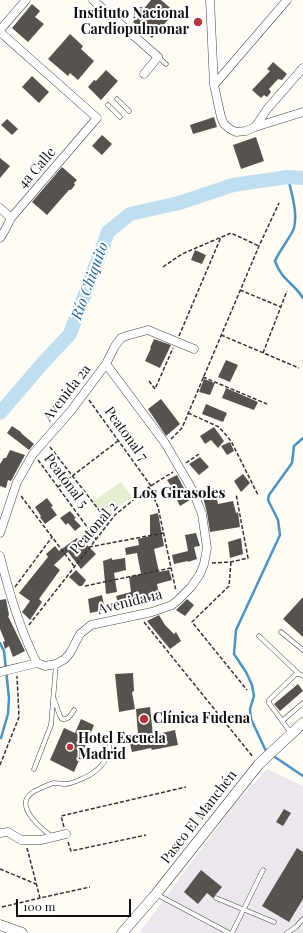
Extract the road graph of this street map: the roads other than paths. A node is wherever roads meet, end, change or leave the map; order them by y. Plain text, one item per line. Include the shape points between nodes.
1 (26, 0) edge
2 (93, 0) edge
3 (287, 0) edge
4 (210, 1) edge
5 (0, 31) edge
6 (158, 57) junction
7 (166, 64) dead end
8 (303, 68) edge
9 (144, 74) dead end
10 (214, 85) junction
11 (117, 98) dead end
12 (108, 105) dead end
13 (129, 111) dead end
14 (303, 112) edge
15 (120, 117) dead end
16 (255, 127) junction
17 (0, 208) edge
18 (11, 218) junction
19 (0, 238) edge
20 (194, 349) dead end
21 (106, 364) junction
22 (0, 533) edge
23 (0, 556) edge
24 (281, 632) dead end
25 (259, 636) dead end
26 (303, 650) edge
27 (37, 663) junction
28 (56, 664) junction
29 (0, 672) edge
30 (301, 675) edge
31 (54, 696) junction
32 (303, 703) edge
33 (74, 710) dead end
34 (282, 721) junction
35 (303, 722) edge
36 (291, 734) junction
37 (111, 738) dead end
38 (34, 769) dead end
39 (0, 833) edge
40 (66, 834) road end
41 (52, 837) junction
42 (263, 870) dead end
43 (156, 894) junction
44 (216, 898) dead end
45 (244, 910) junction
46 (303, 919) edge
47 (274, 922) dead end
48 (0, 925) edge
49 (22, 933) edge
50 (113, 933) edge
51 (122, 933) edge
52 (229, 933) edge
53 (232, 933) edge
54 (287, 933) edge

1 - 5 street
2 - 6 street
3 - 10 street
4 - 10 street
5 - 18 street, 4a Calle via 98,118
6 - 7 lane
6 - 9 street
8 - 16 street
10 - 16 street via 224,124 236,132
11 - 13 lane
12 - 15 lane
14 - 16 street
17 - 18 street
18 - 19 street, 4a Calle
20 - 21 street, Avenida 2a via 148,330 121,338
21 - 22 street, Avenida 2a via 33,454 17,482
21 - 28 street, Avenida 1a via 165,443 193,490 202,514 207,548 200,574 178,600 163,609 90,625 80,634 65,659
23 - 27 street via 10,594
24 - 26 lane
25 - 30 lane
27 - 28 street via 45,666
27 - 29 street
28 - 31 lane
30 - 34 lane via 296,674 269,700
31 - 33 lane via 62,719 69,717
31 - 38 lane via 51,725
32 - 34 lane
34 - 36 lane
35 - 36 street, Paseo El Manchén
36 - 43 street, Paseo El Manchén via 266,757
37 - 41 lane via 107,758 94,773 68,784 54,783 34,791 27,799 25,808 37,826
39 - 41 street via 8,832 21,840
40 - 41 street
42 - 45 lane
43 - 51 street, Paseo El Manchén
43 - 52 lane
44 - 45 lane
45 - 47 lane
45 - 53 lane
46 - 54 lane
48 - 49 street
50 - 51 street

